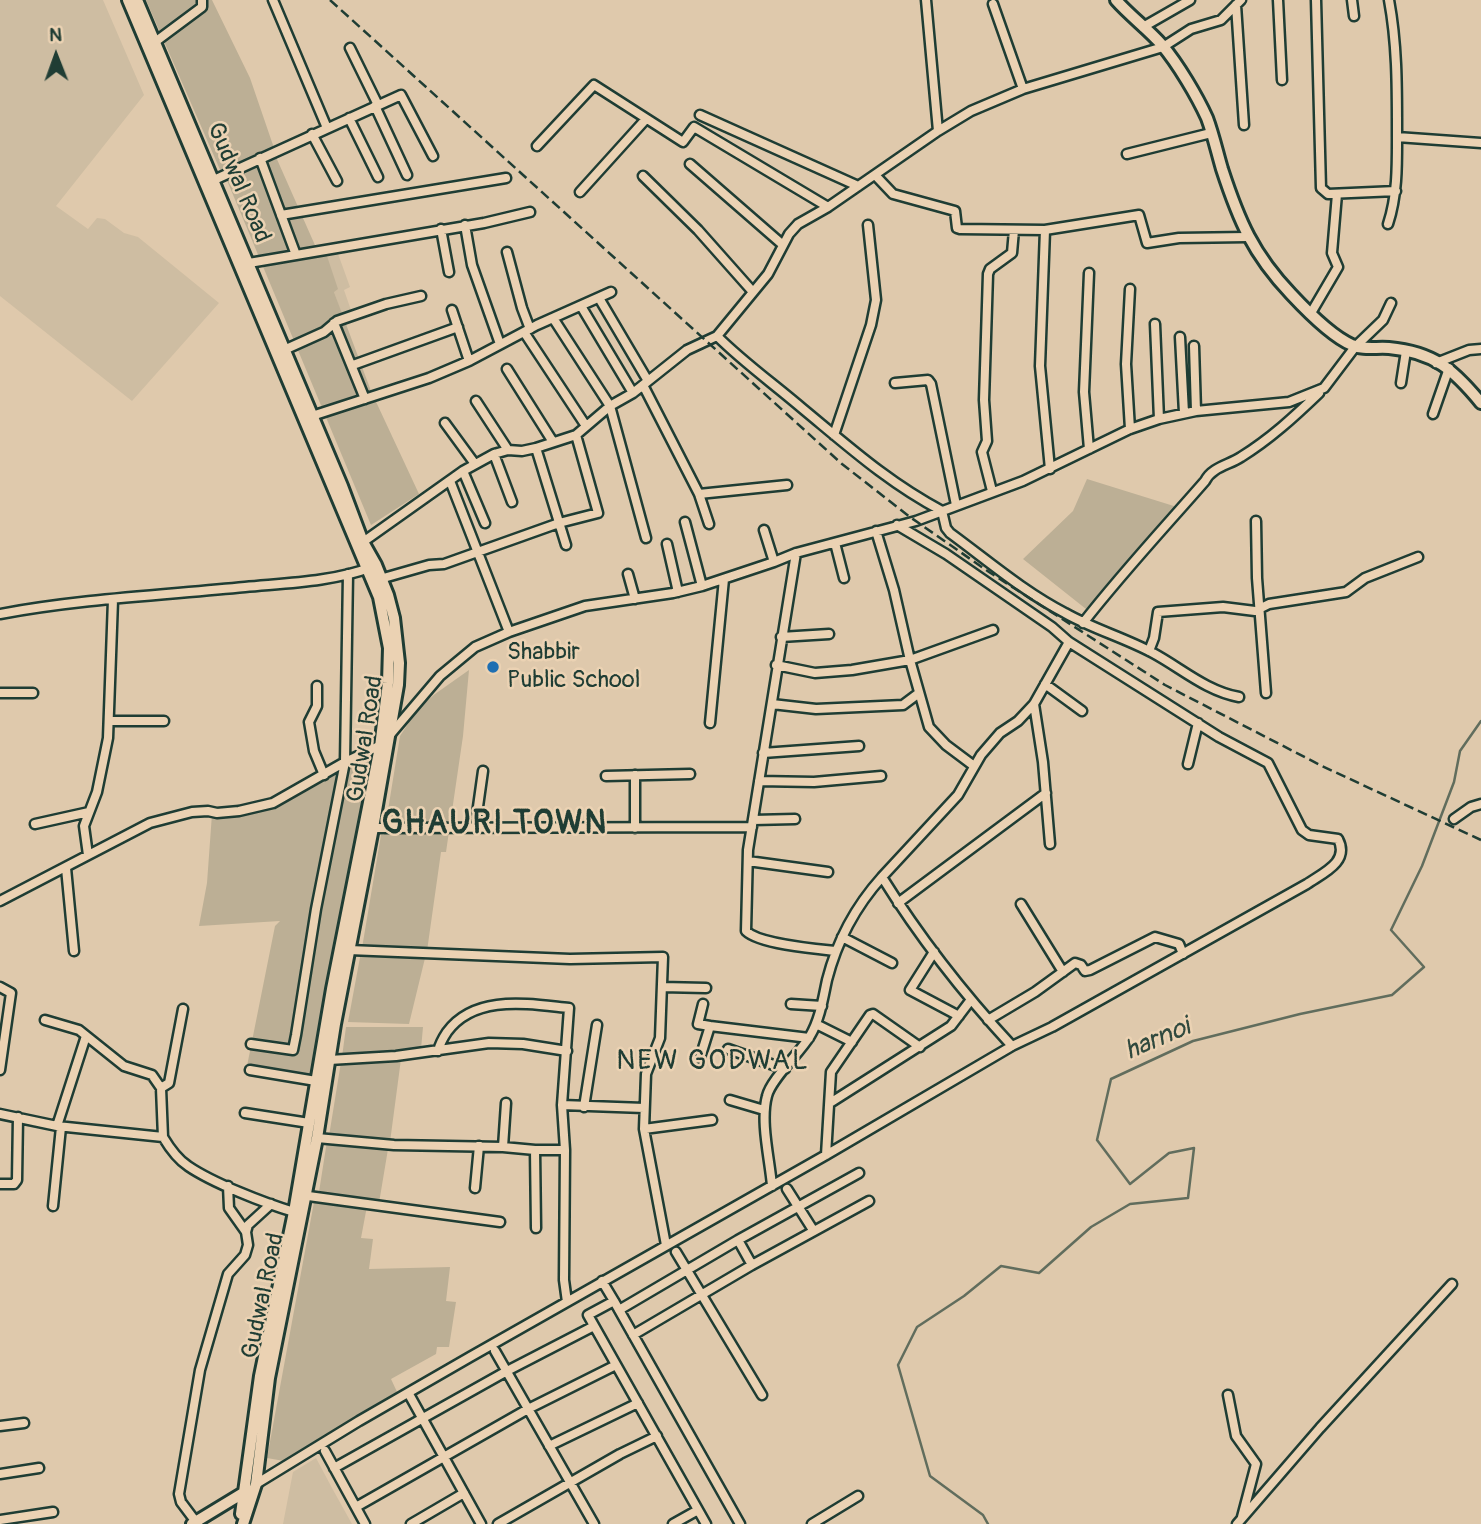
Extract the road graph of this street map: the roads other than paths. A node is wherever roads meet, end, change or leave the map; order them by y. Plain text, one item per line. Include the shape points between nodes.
1 (128, 0) edge
2 (137, 0) edge
3 (202, 0) edge
4 (273, 0) edge
5 (926, 0) edge
6 (1116, 0) edge
7 (1190, 0) edge
8 (1278, 0) edge
9 (1317, 0) edge
10 (1352, 0) edge
11 (1389, 0) edge
12 (1238, 3) edge
13 (993, 4) dead end
14 (1354, 16) dead end
15 (1143, 27) junction
16 (155, 42) junction
17 (1163, 47) junction
18 (350, 48) dead end
19 (1282, 80) dead end
20 (1023, 89) junction
21 (376, 106) junction
22 (700, 115) dead end
23 (349, 118) junction
24 (646, 119) junction
25 (1244, 125) dead end
26 (327, 128) junction
27 (938, 131) junction
28 (1211, 132) junction
29 (312, 134) junction
30 (1397, 136) junction
31 (1481, 143) edge
32 (537, 146) dead end
33 (1127, 154) dead end
34 (433, 156) dead end
35 (260, 158) junction
36 (690, 164) dead end
37 (407, 175) dead end
38 (875, 175) junction
39 (643, 176) dead end
40 (378, 177) dead end
41 (506, 178) dead end
42 (214, 180) junction
43 (337, 181) dead end
44 (858, 186) junction
45 (1396, 191) junction
46 (580, 192) dead end
47 (1337, 194) junction
48 (828, 207) junction
49 (530, 212) dead end
50 (281, 215) junction
51 (1388, 224) dead end
52 (465, 225) junction
53 (869, 225) dead end
54 (441, 229) junction
55 (1014, 230) junction
56 (1045, 230) junction
57 (1247, 237) junction
58 (783, 245) junction
59 (507, 252) dead end
60 (296, 255) junction
61 (249, 263) junction
62 (449, 272) dead end
63 (1089, 274) dead end
64 (1130, 289) dead end
65 (611, 292) dead end
66 (753, 292) junction
67 (421, 296) dead end
68 (599, 298) junction
69 (1391, 303) dead end
70 (581, 306) junction
71 (452, 310) dead end
72 (1311, 313) junction
73 (553, 318) junction
74 (334, 323) junction
75 (1155, 324) dead end
76 (458, 327) junction
77 (527, 330) junction
78 (716, 335) junction
79 (1180, 337) dead end
80 (500, 344) junction
81 (1194, 346) dead end
82 (1355, 347) junction
83 (1481, 349) edge
84 (284, 350) junction
85 (1406, 351) junction
86 (469, 361) junction
87 (1436, 363) junction
88 (353, 365) junction
89 (1449, 368) junction
90 (507, 369) dead end
91 (646, 383) junction
92 (895, 383) dead end
93 (1401, 383) dead end
94 (1324, 388) junction
95 (633, 393) junction
96 (365, 399) junction
97 (476, 401) dead end
98 (1481, 403) edge
99 (610, 406) junction
100 (1196, 411) junction
101 (1184, 413) junction
102 (1433, 414) dead end
103 (312, 416) junction
104 (1158, 419) junction
105 (445, 423) dead end
106 (586, 426) junction
107 (1130, 429) junction
108 (576, 435) junction
109 (834, 435) junction
110 (553, 442) junction
111 (536, 448) junction
112 (1089, 449) junction
113 (508, 450) junction
114 (494, 454) junction
115 (475, 464) junction
116 (1050, 469) junction
117 (463, 471) junction
118 (450, 481) junction
119 (787, 485) dead end
120 (992, 491) junction
121 (699, 494) junction
122 (512, 502) dead end
123 (956, 505) junction
124 (942, 511) junction
125 (685, 522) dead end
126 (1256, 522) dead end
127 (485, 523) dead end
128 (559, 523) junction
129 (709, 524) dead end
130 (897, 525) junction
131 (764, 530) dead end
132 (877, 531) junction
133 (646, 538) dead end
134 (363, 542) junction
135 (835, 543) junction
136 (667, 544) dead end
137 (566, 545) dead end
138 (478, 553) junction
139 (796, 553) junction
140 (1418, 557) dead end
141 (774, 562) junction
142 (371, 567) junction
143 (348, 574) junction
144 (628, 574) dead end
145 (844, 578) dead end
146 (380, 579) junction
147 (724, 579) junction
148 (702, 586) junction
149 (678, 592) junction
150 (635, 599) junction
151 (113, 600) junction
152 (1260, 610) junction
153 (0, 614) edge
154 (1083, 623) junction
155 (993, 630) dead end
156 (509, 632) junction
157 (829, 634) dead end
158 (781, 637) junction
159 (1069, 642) junction
160 (1149, 650) junction
161 (910, 660) junction
162 (776, 665) junction
163 (1045, 684) junction
164 (317, 686) dead end
165 (0, 693) edge
166 (33, 693) dead end
167 (919, 693) junction
168 (1266, 694) dead end
169 (1238, 697) dead end
170 (772, 704) junction
171 (1034, 704) junction
172 (1083, 711) dead end
173 (109, 721) junction
174 (164, 721) dead end
175 (710, 723) dead end
176 (1198, 723) junction
177 (385, 743) junction
178 (859, 746) dead end
179 (764, 753) junction
180 (345, 762) junction
181 (1188, 764) dead end
182 (975, 766) junction
183 (483, 771) dead end
184 (690, 774) dead end
185 (324, 775) junction
186 (635, 775) junction
187 (606, 776) dead end
188 (881, 776) dead end
189 (759, 781) junction
190 (1046, 793) junction
191 (1481, 804) edge
192 (89, 812) junction
193 (795, 819) dead end
194 (1454, 819) dead end
195 (35, 824) dead end
196 (752, 824) junction
197 (373, 828) junction
198 (475, 828) junction
199 (635, 828) junction
200 (1050, 844) dead end
201 (88, 855) junction
202 (748, 861) junction
203 (66, 868) junction
204 (828, 872) dead end
205 (882, 877) junction
206 (0, 901) edge
207 (898, 903) junction
208 (1021, 904) dead end
209 (842, 937) junction
210 (349, 950) junction
211 (74, 951) dead end
212 (836, 951) junction
213 (934, 952) junction
214 (1183, 954) junction
215 (892, 963) dead end
216 (1063, 972) junction
217 (0, 987) edge
218 (662, 987) junction
219 (706, 988) dead end
220 (970, 1001) junction
221 (703, 1004) dead end
222 (791, 1004) dead end
223 (822, 1006) junction
224 (183, 1009) dead end
225 (959, 1016) junction
226 (45, 1020) dead end
227 (988, 1020) junction
228 (817, 1024) junction
229 (597, 1026) dead end
230 (710, 1026) junction
231 (86, 1036) junction
232 (809, 1038) junction
233 (852, 1042) junction
234 (251, 1044) dead end
235 (1012, 1046) junction
236 (920, 1047) junction
237 (728, 1049) dead end
238 (438, 1051) junction
239 (566, 1051) junction
240 (700, 1058) dead end
241 (329, 1060) junction
242 (785, 1069) junction
243 (0, 1070) edge
244 (250, 1070) dead end
245 (316, 1082) junction
246 (161, 1087) junction
247 (730, 1100) dead end
248 (830, 1102) junction
249 (506, 1103) dead end
250 (562, 1105) junction
251 (584, 1107) junction
252 (644, 1108) junction
253 (764, 1110) junction
254 (245, 1113) dead end
255 (0, 1114) edge
256 (18, 1117) junction
257 (712, 1120) dead end
258 (310, 1123) junction
259 (59, 1127) junction
260 (644, 1129) junction
261 (163, 1137) junction
262 (317, 1138) junction
263 (479, 1146) junction
264 (503, 1147) junction
265 (535, 1150) junction
266 (565, 1150) junction
267 (827, 1155) junction
268 (859, 1173) dead end
269 (0, 1184) edge
270 (228, 1186) junction
271 (772, 1186) junction
272 (475, 1188) dead end
273 (787, 1189) dead end
274 (301, 1195) junction
275 (869, 1201) dead end
276 (271, 1204) junction
277 (53, 1206) dead end
278 (798, 1207) junction
279 (294, 1212) junction
280 (500, 1222) dead end
281 (536, 1228) dead end
282 (813, 1230) junction
283 (246, 1233) junction
284 (738, 1240) junction
285 (666, 1245) junction
286 (676, 1252) dead end
287 (752, 1265) junction
288 (686, 1271) junction
289 (602, 1281) junction
290 (1452, 1284) dead end
291 (701, 1295) junction
292 (614, 1301) junction
293 (567, 1302) junction
294 (619, 1310) junction
295 (594, 1326) junction
296 (634, 1335) junction
297 (495, 1350) dead end
298 (617, 1366) junction
299 (507, 1371) junction
300 (762, 1395) dead end
301 (1227, 1395) dead end
302 (410, 1396) dead end
303 (638, 1403) junction
304 (528, 1409) junction
305 (421, 1418) junction
306 (24, 1423) dead end
307 (0, 1426) edge
308 (657, 1436) junction
309 (549, 1446) junction
310 (325, 1451) dead end
311 (444, 1458) junction
312 (39, 1468) dead end
313 (334, 1468) junction
314 (0, 1474) edge
315 (570, 1483) junction
316 (256, 1484) junction
317 (244, 1492) junction
318 (464, 1493) junction
319 (858, 1496) dead end
320 (356, 1507) junction
321 (698, 1510) junction
322 (53, 1511) dead end
323 (0, 1520) edge
324 (1239, 1522) edge
325 (194, 1523) edge
326 (591, 1523) edge
327 (241, 1524) edge
328 (365, 1524) edge
329 (411, 1524) edge
330 (481, 1524) edge
331 (498, 1524) edge
332 (673, 1524) edge
333 (706, 1524) edge
334 (740, 1524) edge
335 (812, 1524) edge

1 - 142 main road, Gudwal Road
2 - 16 main road, Gudwal Road
3 - 16 street via 202,7
4 - 26 street
5 - 27 street
6 - 15 main road
7 - 15 street
8 - 19 street
9 - 47 street via 1321,188
10 - 14 street
11 - 30 street via 1396,34
12 - 17 street via 1221,20 1191,29
12 - 25 street
13 - 20 street
15 - 17 main road
16 - 42 main road, Gudwal Road
17 - 20 street
17 - 28 main road
18 - 21 street
20 - 27 street
21 - 23 street
21 - 34 street via 401,95
21 - 37 street
22 - 44 street
23 - 26 street
23 - 40 street
24 - 32 street via 594,85
24 - 46 street
24 - 48 street via 683,142 694,127
26 - 29 street
27 - 38 street
28 - 33 street
28 - 57 main road
29 - 35 street
29 - 43 street
30 - 31 street
30 - 45 street
35 - 42 street
35 - 50 street
36 - 58 street
38 - 44 street
38 - 55 street via 893,194 955,211 957,228
39 - 66 street
41 - 50 street
42 - 61 main road, Gudwal Road
44 - 48 street
45 - 47 street
45 - 51 street
47 - 72 street via 1332,253 1339,264
48 - 58 street via 798,224
49 - 52 street
50 - 60 street
52 - 54 street
52 - 80 street via 472,265
53 - 109 street via 876,300
54 - 60 street
54 - 62 street
55 - 56 street
55 - 120 street via 1012,253 988,274 987,441 982,452
56 - 57 street via 1139,215 1147,243
56 - 116 street via 1040,366
57 - 72 main road via 1271,272
58 - 66 street
59 - 77 street
60 - 61 street
61 - 84 main road, Gudwal Road
63 - 112 street via 1084,392
64 - 107 street via 1126,364
65 - 68 street
66 - 78 street
67 - 74 street
68 - 70 street
68 - 91 street
69 - 82 street via 1383,320
70 - 73 street
70 - 95 street
71 - 76 street
72 - 82 main road
73 - 77 street
73 - 99 street
74 - 84 street
74 - 88 street
75 - 104 street
76 - 86 street
76 - 88 street
77 - 80 street
77 - 106 street
78 - 91 street via 687,350
78 - 109 street
79 - 101 street
80 - 86 street
81 - 100 street
82 - 85 main road
82 - 94 street
83 - 87 street
84 - 103 main road, Gudwal Road
85 - 87 main road
85 - 93 street
86 - 96 street
87 - 89 main road
88 - 96 street
89 - 98 main road
89 - 102 street
90 - 110 street
91 - 95 street
91 - 121 street
92 - 123 street via 928,380 931,384
94 - 100 street via 1289,402
94 - 154 street via 1269,439 1209,474
95 - 99 street
96 - 103 street
97 - 113 street
99 - 106 street
99 - 133 street
100 - 101 street
101 - 104 street
103 - 134 main road, Gudwal Road
104 - 107 street
105 - 115 street
106 - 108 street
107 - 112 street
108 - 110 street
108 - 128 street via 598,513
109 - 124 street via 895,484
110 - 111 street
111 - 113 street
111 - 128 street
112 - 116 street
113 - 114 street
114 - 115 street
114 - 122 street
115 - 117 street
116 - 120 street
117 - 118 street
117 - 127 street
118 - 134 street
118 - 138 street
119 - 121 street
120 - 123 street
121 - 129 street
123 - 124 street
124 - 130 street
124 - 154 street via 950,533
125 - 148 street
126 - 152 street
128 - 137 street
128 - 138 street
130 - 132 street
130 - 159 street via 946,554
131 - 141 street
132 - 135 street
132 - 161 street
134 - 142 main road, Gudwal Road
135 - 139 street
135 - 145 street
136 - 149 street
138 - 146 street
138 - 156 street
139 - 141 street
139 - 158 street
140 - 152 street via 1366,578 1346,592 1269,604
141 - 147 street
142 - 143 street
142 - 146 main road, Gudwal Road
142 - 177 main road, Gudwal Road via 389,648
143 - 151 street
143 - 180 street
144 - 150 street
146 - 177 main road, Gudwal Road via 397,639 398,685
147 - 148 street
147 - 175 street
148 - 149 street
149 - 150 street
150 - 156 street via 585,606
151 - 153 street
151 - 173 street
152 - 160 street via 1223,607 1158,612
152 - 168 street
154 - 160 street
155 - 161 street
156 - 177 street via 475,647 440,676
157 - 158 street
158 - 162 street
159 - 163 street
159 - 176 street
160 - 169 street via 1217,692
161 - 162 street via 815,673
161 - 167 street
162 - 170 street
163 - 171 street
163 - 172 street
164 - 185 street via 317,706 309,722
165 - 166 street
167 - 170 street via 903,705 816,709
167 - 182 street via 935,734
170 - 179 street
171 - 182 street via 1000,733
171 - 190 street
173 - 174 street
173 - 192 street via 103,769
176 - 181 street
176 - 214 street via 1268,763 1302,830 1338,839 1341,853 1335,866 1307,884
177 - 180 street
177 - 197 main road, Gudwal Road
177 - 245 main road, Gudwal Road
178 - 179 street
179 - 189 street
180 - 185 street
180 - 234 street via 293,1050
182 - 205 street via 958,795
183 - 198 street
184 - 186 street
185 - 201 street via 273,803 171,817
186 - 187 street
186 - 199 street
188 - 189 street
189 - 196 street
190 - 200 street
190 - 207 street
191 - 194 street
192 - 195 street
192 - 201 street via 84,826
193 - 196 street
196 - 199 street
196 - 202 street
197 - 198 street
197 - 210 main road, Gudwal Road
198 - 199 street
201 - 203 street
202 - 204 street
202 - 212 street via 746,931 751,936
203 - 206 street
203 - 211 street
205 - 207 street
205 - 209 street via 854,912
207 - 213 street
208 - 216 street
209 - 212 street
209 - 215 street
210 - 218 street via 570,959 663,957
210 - 241 main road, Gudwal Road
212 - 223 street
213 - 220 street
213 - 225 street via 910,990
214 - 216 street via 1179,944 1155,937 1090,970 1078,963
214 - 235 street
216 - 227 street
217 - 243 street via 11,993
218 - 219 street
218 - 252 street via 660,1038 646,1074
220 - 225 street
220 - 227 street
221 - 230 street via 698,1024
222 - 223 street
223 - 228 street
224 - 246 street via 169,1083
225 - 236 street
226 - 231 street via 71,1026
227 - 235 street
228 - 232 street
228 - 233 street
229 - 251 street
230 - 232 street
230 - 240 street
231 - 246 street via 124,1066 152,1075
231 - 259 street
232 - 242 street
233 - 236 street via 873,1014
233 - 248 street via 831,1072
235 - 267 street
236 - 248 street
237 - 242 street
238 - 239 street via 489,1044
238 - 239 street via 456,1020 481,1008 512,1004 569,1008
238 - 241 street
239 - 250 street
241 - 262 main road, Gudwal Road
242 - 253 street via 767,1092
244 - 245 street
245 - 258 main road, Gudwal Road
246 - 261 street
247 - 253 street
248 - 267 street
249 - 264 street
250 - 251 street
250 - 266 street
251 - 252 street
252 - 260 street
253 - 271 street
254 - 258 street
255 - 256 street
256 - 259 street
256 - 269 street via 17,1180
257 - 260 street
258 - 274 main road, Gudwal Road
259 - 261 street
259 - 277 street
260 - 285 street
261 - 270 street via 187,1166
262 - 263 street
262 - 274 main road, Gudwal Road
263 - 264 street
263 - 272 street
264 - 265 street
265 - 266 street
265 - 281 street
266 - 293 street
267 - 271 street
268 - 278 street
270 - 276 street
270 - 283 street via 229,1208
271 - 285 street
273 - 278 street
274 - 279 main road, Gudwal Road
274 - 280 street
274 - 316 main road, Gudwal Road
275 - 282 street
276 - 279 street
276 - 283 street via 248,1225
278 - 282 street
278 - 284 street
279 - 317 main road, Gudwal Road via 260,1376
282 - 287 street
283 - 325 street via 245,1255 228,1274 200,1370 182,1469 179,1494
284 - 287 street
284 - 288 street
285 - 289 street
286 - 288 street
287 - 291 street
288 - 291 street
288 - 294 street
289 - 292 street
289 - 293 street
290 - 324 street
291 - 296 street
291 - 300 street
292 - 294 street
292 - 295 street via 588,1315
293 - 316 street
294 - 296 street
295 - 298 street
295 - 299 street
296 - 334 street
297 - 299 street
298 - 303 street
298 - 304 street
299 - 304 street
299 - 305 street
301 - 324 street via 1236,1436 1256,1464
302 - 305 street
303 - 308 street
303 - 309 street
304 - 309 street
304 - 311 street
305 - 311 street
305 - 313 street
306 - 307 street
308 - 315 street
308 - 321 street
309 - 315 street
310 - 313 street
311 - 318 street
311 - 320 street
312 - 314 street
313 - 320 street
315 - 326 street
315 - 331 street
316 - 317 main road
316 - 327 main road, Gudwal Road
317 - 325 main road
317 - 327 main road, Gudwal Road
318 - 329 street
318 - 330 street
319 - 335 street
320 - 328 street
321 - 332 street
321 - 333 street
322 - 323 street

